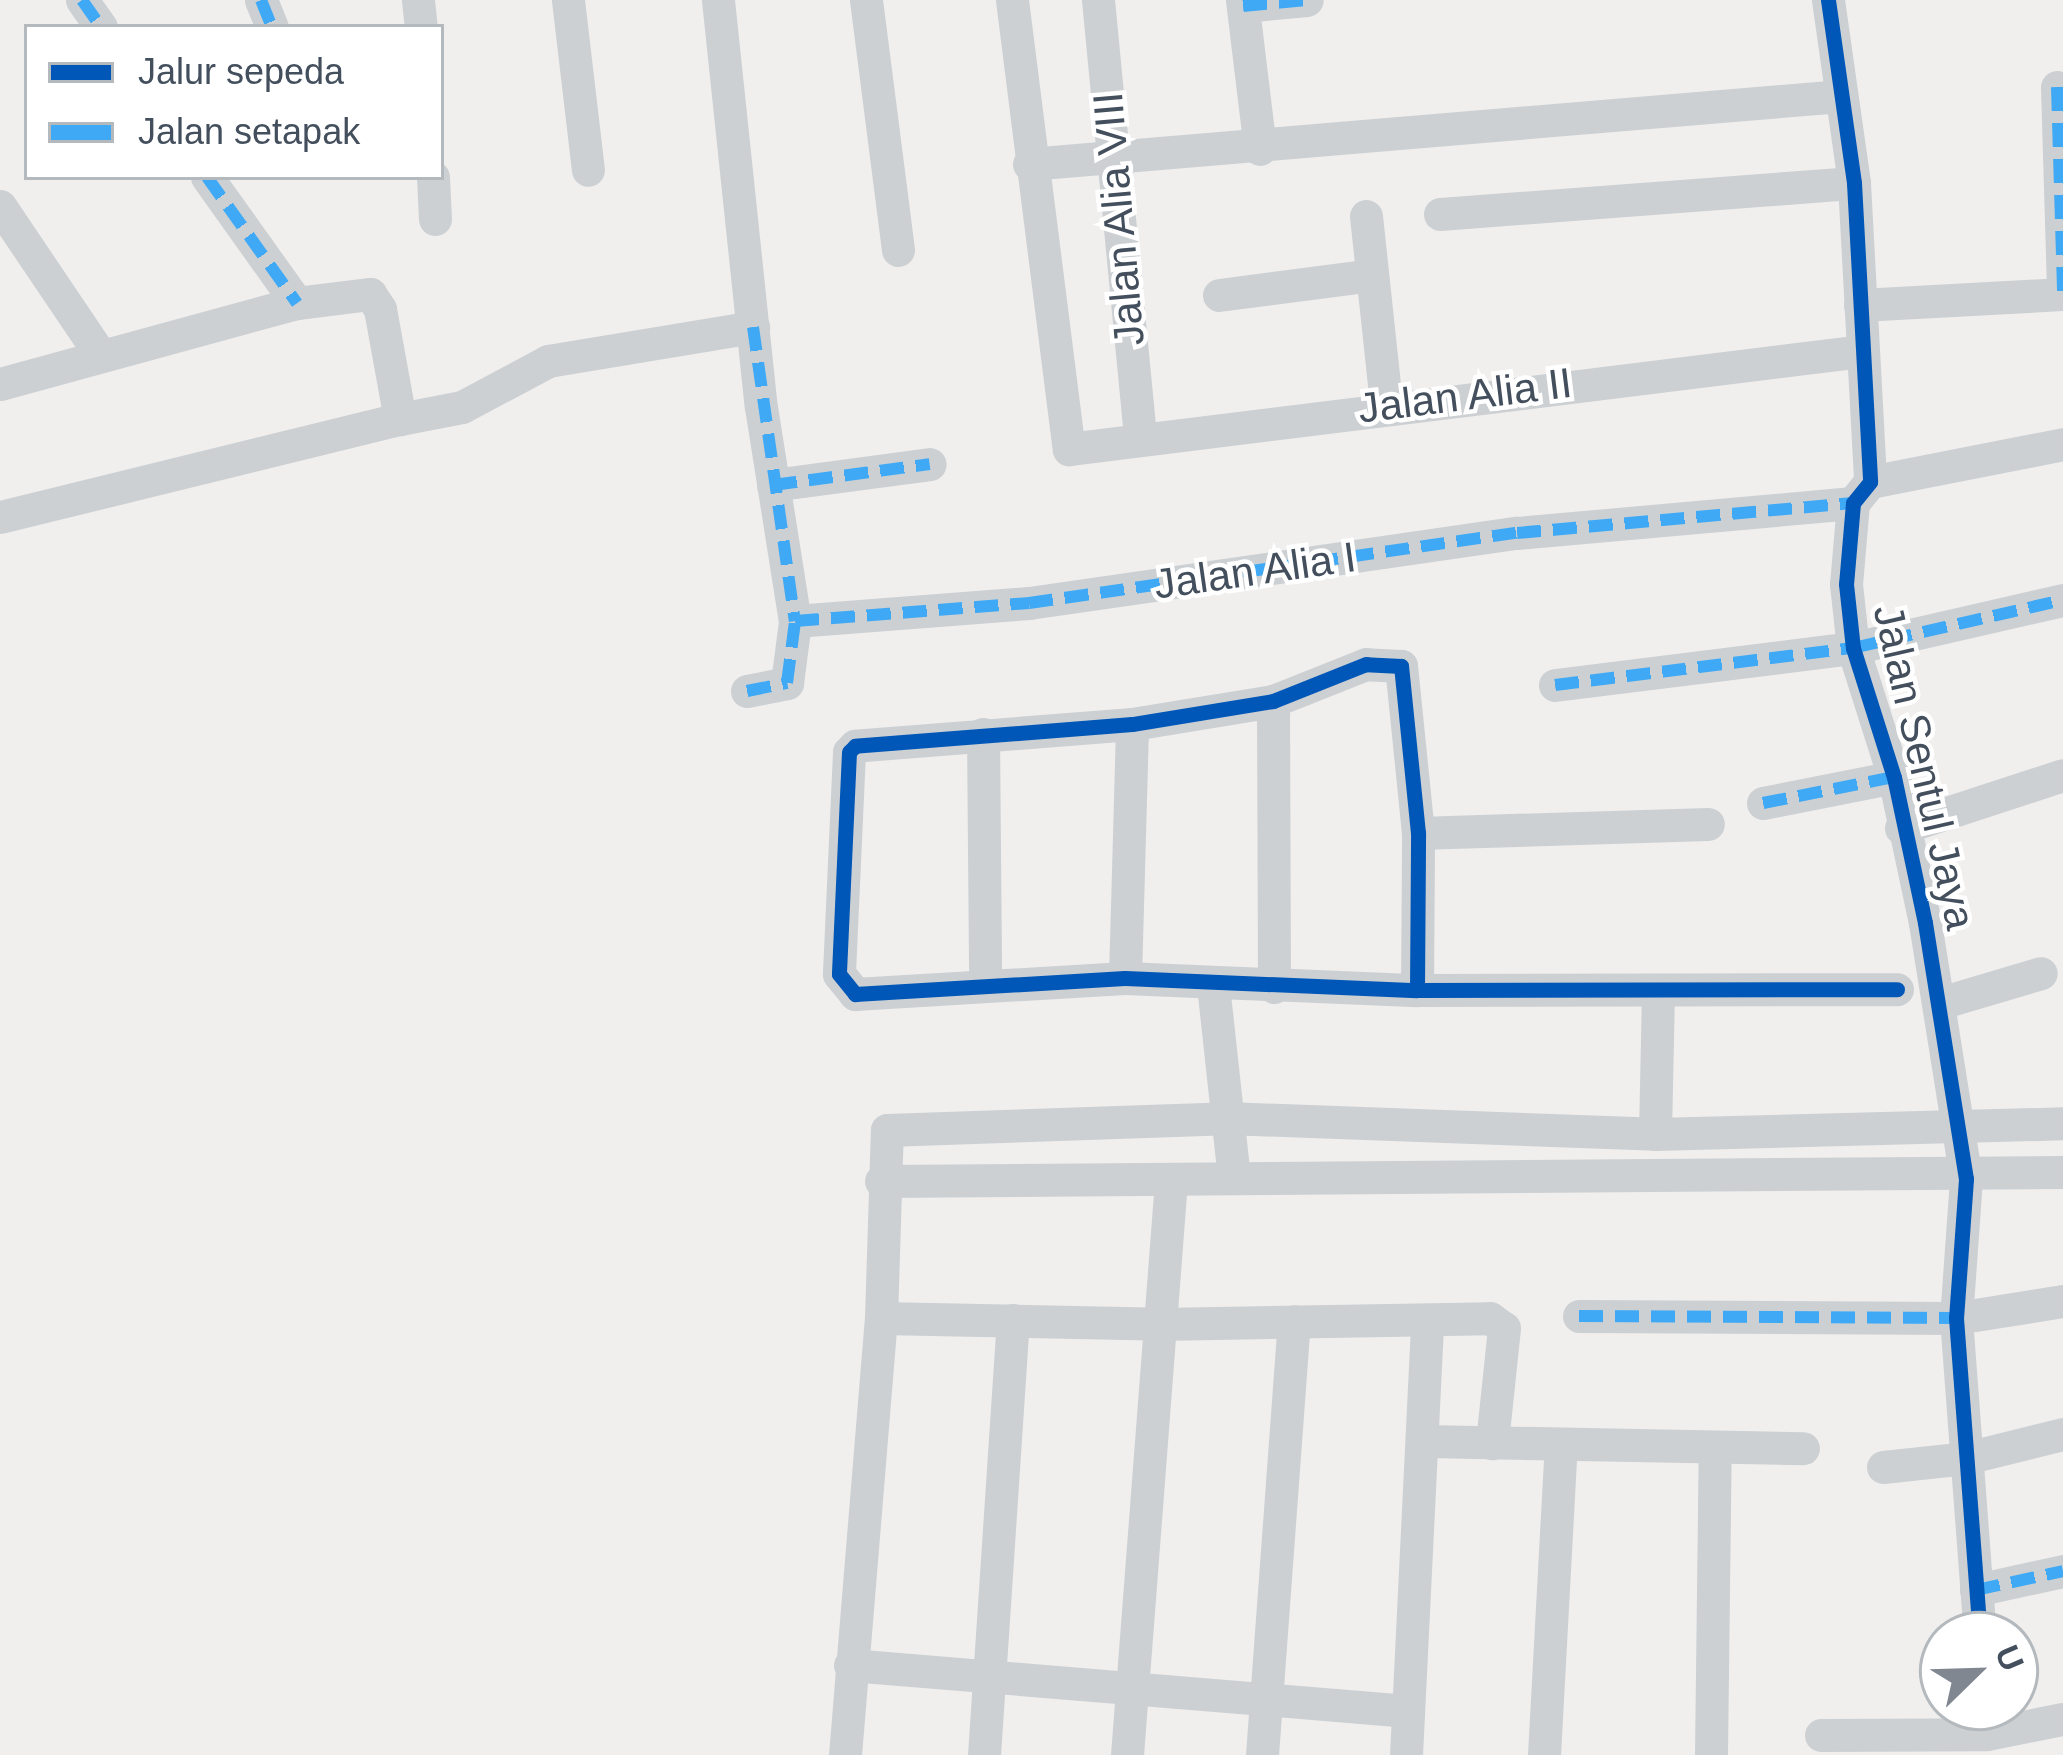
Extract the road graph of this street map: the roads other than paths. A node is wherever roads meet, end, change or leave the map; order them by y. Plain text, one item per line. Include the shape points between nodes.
1 (568, 0) edge
2 (718, 0) edge
3 (866, 0) edge
4 (1012, 0) edge
5 (1098, 0) edge
6 (1307, 0) edge
7 (1828, 0) edge
8 (1243, 3) edge
9 (2057, 87) dead end
10 (1841, 96) junction
11 (1260, 148) junction
12 (1112, 155) junction
13 (1029, 164) junction
14 (587, 170) dead end
15 (209, 180) edge
16 (433, 180) edge
17 (1855, 183) junction
18 (0, 206) edge
19 (1440, 214) dead end
20 (1366, 216) dead end
21 (435, 219) dead end
22 (898, 250) dead end
23 (1372, 275) junction
24 (2063, 294) edge
25 (1219, 296) dead end
26 (297, 303) junction
27 (1861, 305) junction
28 (753, 327) junction
29 (1861, 351) junction
30 (100, 354) junction
31 (0, 384) edge
32 (1386, 404) junction
33 (400, 419) junction
34 (1140, 439) junction
35 (2063, 443) edge
36 (930, 464) dead end
37 (772, 485) junction
38 (1862, 492) junction
39 (0, 517) edge
40 (2063, 600) edge
41 (794, 621) junction
42 (1853, 648) junction
43 (1556, 686) dead end
44 (747, 691) dead end
45 (1274, 701) junction
46 (1132, 724) junction
47 (982, 734) junction
48 (2063, 775) edge
49 (1894, 777) junction
50 (1763, 803) dead end
51 (1708, 824) dead end
52 (1901, 827) junction
53 (1418, 833) junction
54 (2041, 973) dead end
55 (1125, 978) junction
56 (985, 984) junction
57 (1213, 985) junction
58 (1274, 987) junction
59 (1897, 989) dead end
60 (1417, 990) junction
61 (1658, 992) junction
62 (1940, 1004) junction
63 (1226, 1118) junction
64 (2063, 1123) edge
65 (1959, 1126) junction
66 (1655, 1134) junction
67 (2063, 1172) edge
68 (1234, 1177) junction
69 (1966, 1179) junction
70 (1171, 1180) junction
71 (881, 1181) junction
72 (2063, 1301) edge
73 (1579, 1316) dead end
74 (881, 1318) junction
75 (1956, 1318) junction
76 (1013, 1320) junction
77 (1294, 1321) junction
78 (1427, 1322) junction
79 (1160, 1324) junction
80 (2063, 1434) edge
81 (1426, 1441) junction
82 (1492, 1443) junction
83 (1561, 1444) junction
84 (1714, 1447) junction
85 (1803, 1448) dead end
86 (1966, 1458) junction
87 (1883, 1467) dead end
88 (2063, 1570) edge
89 (1976, 1589) junction
90 (1978, 1611) edge
91 (850, 1665) junction
92 (990, 1679) junction
93 (1131, 1692) junction
94 (1267, 1698) junction
95 (1408, 1711) junction
96 (2063, 1719) edge
97 (1987, 1732) edge
98 (1821, 1736) dead end
99 (845, 1755) edge
100 (984, 1755) edge
101 (1126, 1755) edge
102 (1262, 1755) edge
103 (1406, 1755) edge
104 (1544, 1755) edge
105 (1711, 1755) edge

1 - 14 street
2 - 28 street
3 - 22 street
4 - 13 street
5 - 12 street, Jalan Alia VIII
6 - 8 street
7 - 10 street, Jalan Sentul Jaya
8 - 11 street
9 - 24 street
10 - 11 street
10 - 17 street, Jalan Sentul Jaya
11 - 12 street
12 - 13 street
12 - 34 street, Jalan Alia VIII
13 - 34 street, Jalan Alia II via 1070,449
15 - 26 street
16 - 21 street
17 - 19 street
17 - 27 street, Jalan Sentul Jaya
18 - 30 street
20 - 23 street
23 - 25 street
23 - 32 street
24 - 27 street
26 - 30 street
26 - 33 street via 370,294 380,309
27 - 29 street, Jalan Sentul Jaya
28 - 33 street via 548,361 462,406
28 - 37 street
29 - 32 street, Jalan Alia II
29 - 38 street, Jalan Sentul Jaya
30 - 31 street
32 - 34 street, Jalan Alia II
33 - 39 street
35 - 38 street, Jalan Alia I
36 - 37 street
37 - 41 street
38 - 41 street, Jalan Alia I via 1029,603
38 - 42 street, Jalan Sentul Jaya via 1846,584
40 - 42 street
41 - 44 street via 791,678
42 - 43 street
42 - 49 street, Jalan Sentul Jaya
45 - 46 street
45 - 53 street via 1366,664 1401,665
45 - 58 street
46 - 47 street
46 - 55 street
47 - 56 street
47 - 56 street via 849,752 839,974 855,994
48 - 52 street
49 - 50 street
49 - 52 street, Jalan Sentul Jaya
51 - 53 street
52 - 62 street, Jalan Sentul Jaya
53 - 60 street
54 - 62 street
55 - 56 street
55 - 57 street
57 - 58 street
57 - 63 street
58 - 60 street
59 - 61 street
60 - 61 street
61 - 66 street
62 - 65 street, Jalan Sentul Jaya
63 - 66 street
63 - 68 street
63 - 71 street via 892,1128 884,1135
64 - 65 street
65 - 66 street
65 - 69 street, Jalan Sentul Jaya
67 - 69 street
68 - 69 street
68 - 70 street
69 - 75 street, Jalan Sentul Jaya
70 - 71 street
70 - 79 street
71 - 74 street
72 - 75 street
73 - 75 street
74 - 76 street
74 - 91 street
75 - 86 street, Jalan Sentul Jaya
76 - 79 street
76 - 92 street
77 - 78 street
77 - 79 street
77 - 94 street
78 - 81 street
78 - 82 street via 1490,1318 1504,1328
79 - 93 street
80 - 86 street
81 - 82 street
81 - 95 street
82 - 83 street
83 - 84 street
83 - 104 street
84 - 85 street
84 - 105 street
86 - 87 street
86 - 89 street, Jalan Sentul Jaya
88 - 89 street
89 - 90 street, Jalan Sentul Jaya
91 - 92 street
91 - 99 street
92 - 93 street
92 - 100 street
93 - 94 street
93 - 101 street
94 - 95 street
94 - 102 street
95 - 103 street
96 - 97 street
97 - 98 street

